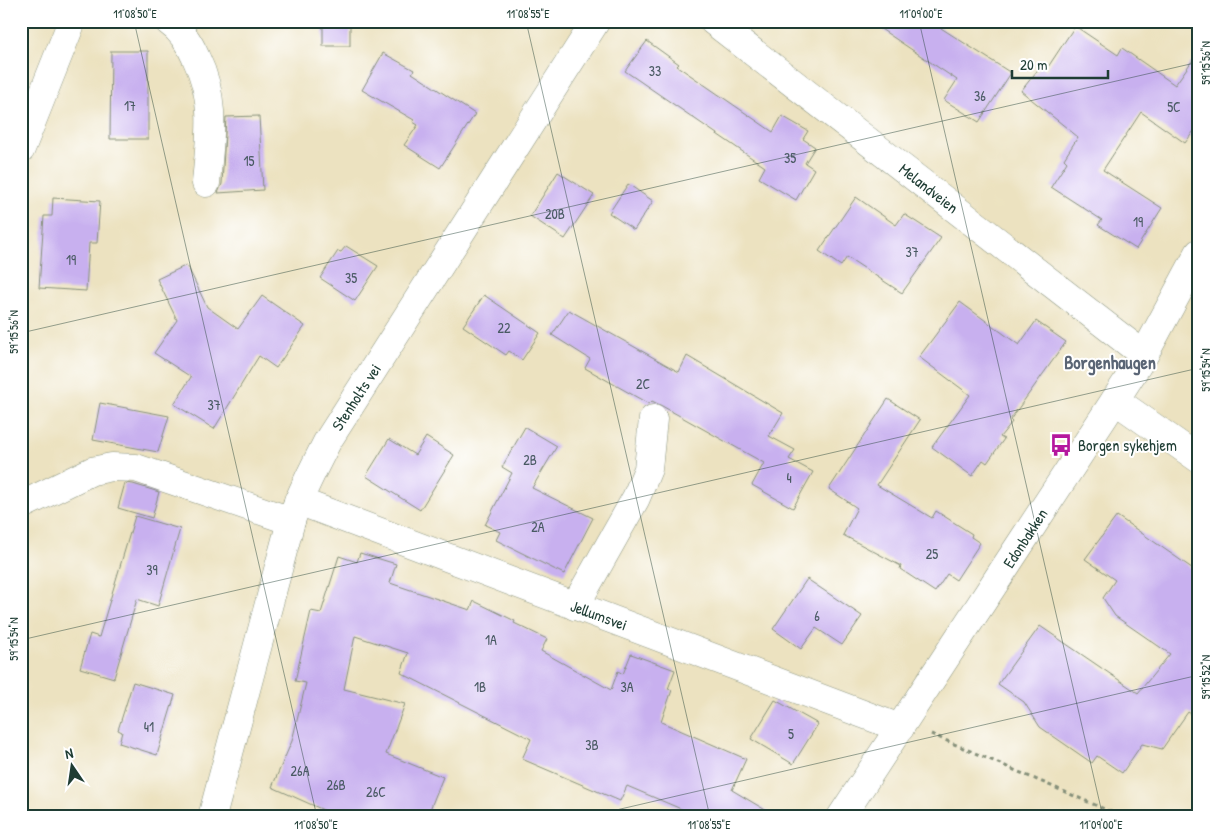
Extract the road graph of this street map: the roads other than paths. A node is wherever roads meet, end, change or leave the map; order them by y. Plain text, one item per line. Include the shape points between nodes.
1 (72, 21) edge
2 (168, 21) edge
3 (596, 21) edge
4 (713, 21) edge
5 (21, 149) edge
6 (206, 183) dead end
7 (1199, 253) edge
8 (1144, 354) junction
9 (1115, 400) junction
10 (653, 419) dead end
11 (1199, 460) edge
12 (22, 506) edge
13 (295, 511) junction
14 (575, 606) junction
15 (902, 725) junction
16 (212, 817) edge
17 (841, 817) edge

1 - 5 street
2 - 6 street via 191,46 209,93 212,115
3 - 13 street, Stenholts vei via 327,442
4 - 8 street, Melandveien
7 - 8 street, Edonbakken
8 - 9 street, Edonbakken
9 - 11 street
9 - 15 street, Edonbakken
10 - 14 street via 648,469 636,498
12 - 13 street, Jellumsvei via 92,470 112,467 136,468
13 - 14 street, Jellumsvei
13 - 16 street, Stenholts vei
14 - 15 street, Jellumsvei
15 - 17 street, Edonbakken

